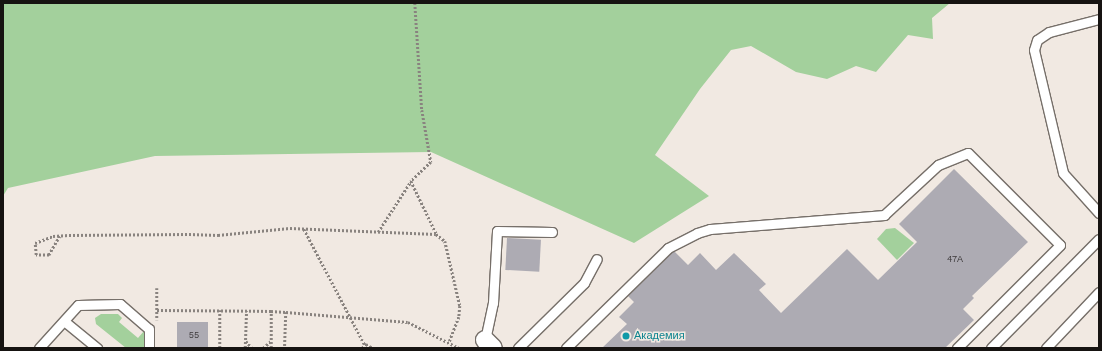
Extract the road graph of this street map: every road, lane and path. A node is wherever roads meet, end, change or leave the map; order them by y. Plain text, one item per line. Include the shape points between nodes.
1 (416, 3) edge
2 (1099, 19) edge
3 (411, 181) junction
4 (1099, 213) edge
5 (303, 228) junction
6 (378, 232) junction
7 (552, 232) dead end
8 (436, 234) junction
9 (60, 236) junction
10 (1099, 240) edge
11 (597, 259) dead end
12 (1099, 292) edge
13 (157, 310) dead end
14 (220, 310) junction
15 (246, 311) junction
16 (271, 311) junction
17 (286, 312) junction
18 (352, 317) junction
19 (64, 321) junction
20 (246, 341) junction
21 (271, 341) junction
22 (450, 343) junction
23 (489, 344) edge
24 (365, 345) junction
25 (38, 348) edge
26 (97, 348) edge
27 (149, 348) edge
28 (220, 348) edge
29 (245, 348) edge
30 (252, 348) edge
31 (263, 348) edge
32 (271, 348) edge
33 (285, 348) edge
34 (362, 348) edge
35 (373, 348) edge
36 (459, 348) edge
37 (518, 348) edge
38 (566, 348) edge
39 (956, 348) edge
40 (990, 348) edge
41 (1046, 348) edge

1 - 3 path via 422,110 431,162
2 - 4 lane via 1048,32 1037,40 1034,50 1035,67 1063,173
3 - 6 path
3 - 8 path
5 - 6 path
5 - 9 path via 218,235
5 - 18 path
6 - 8 path
7 - 23 lane via 497,230
8 - 22 path via 445,241 460,306
9 - 9 path via 38,240 34,246 36,255 49,255
10 - 40 lane
11 - 37 lane via 584,283
12 - 41 lane
13 - 14 path
14 - 15 path
14 - 28 path
15 - 16 path
15 - 20 path
16 - 17 path
16 - 21 path
17 - 18 path
17 - 33 path
18 - 22 path via 408,322
18 - 24 path
19 - 25 lane
19 - 26 lane
19 - 27 lane via 78,305 120,304 149,328
20 - 29 path
20 - 30 path
21 - 31 path
21 - 32 path
22 - 36 path
24 - 34 path
24 - 35 path
38 - 39 lane via 668,248 697,233 710,229 884,215 938,164 968,153 1060,245

